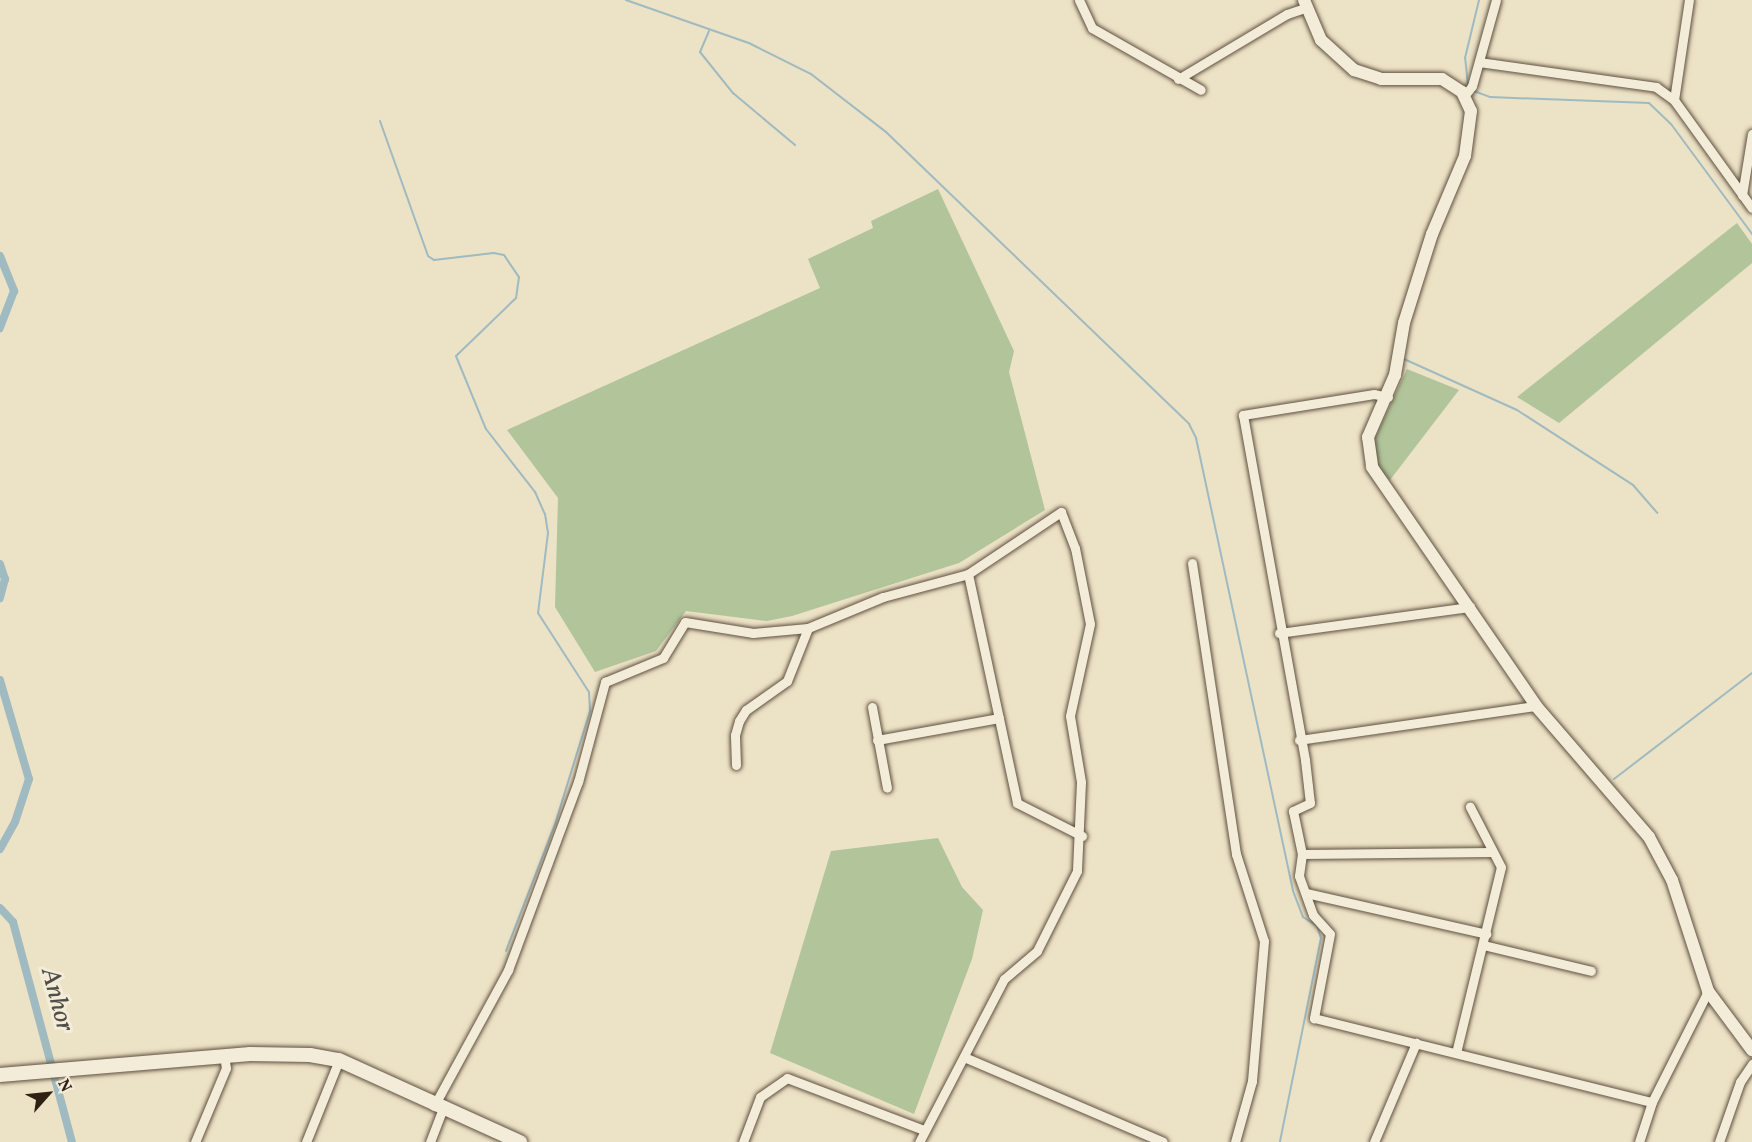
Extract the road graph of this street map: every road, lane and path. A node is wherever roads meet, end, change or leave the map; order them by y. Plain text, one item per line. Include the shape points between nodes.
1 (1079, 0) edge
2 (1496, 0) edge
3 (1689, 0) edge
4 (1306, 4) edge
5 (1479, 62) junction
6 (1178, 79) junction
7 (1201, 90) dead end
8 (1469, 91) junction
9 (1674, 100) junction
10 (1752, 134) edge
11 (1742, 195) junction
12 (1752, 208) edge
13 (1388, 397) junction
14 (1192, 563) dead end
15 (968, 574) junction
16 (1470, 607) junction
17 (808, 628) junction
18 (1279, 633) junction
19 (1536, 706) junction
20 (872, 707) dead end
21 (999, 718) junction
22 (877, 740) junction
23 (1299, 740) junction
24 (736, 765) dead end
25 (887, 788) dead end
26 (1470, 807) dead end
27 (1082, 836) junction
28 (1492, 852) junction
29 (1302, 854) junction
30 (1306, 893) junction
31 (1486, 934) junction
32 (1483, 945) junction
33 (1591, 971) dead end
34 (1708, 991) junction
35 (1416, 1043) junction
36 (1752, 1050) edge
37 (1456, 1053) junction
38 (224, 1056) junction
39 (964, 1057) junction
40 (339, 1060) junction
41 (1752, 1064) edge
42 (0, 1075) edge
43 (1652, 1102) junction
44 (438, 1108) junction
45 (924, 1131) junction
46 (195, 1142) edge
47 (306, 1142) edge
48 (430, 1142) edge
49 (520, 1142) edge
50 (743, 1142) edge
51 (919, 1142) edge
52 (1163, 1142) edge
53 (1235, 1142) edge
54 (1374, 1142) edge
55 (1640, 1142) edge
56 (1719, 1142) edge

1 - 6 street via 1092,28
2 - 5 street
3 - 9 street
4 - 6 street
4 - 8 street via 1321,40 1360,74 1381,79 1437,78
5 - 8 street
5 - 9 street via 1656,87
6 - 7 street
8 - 13 street via 1471,114 1465,156 1432,234 1404,322
9 - 11 street
10 - 11 street
11 - 12 street
13 - 16 street via 1368,437 1372,467
13 - 18 street via 1374,394 1244,415
14 - 53 street via 1236,854 1264,941 1252,1081
15 - 17 street via 883,597
15 - 21 street
15 - 27 street via 1060,512 1075,548 1090,624 1070,716 1080,782
16 - 18 street
16 - 19 street
17 - 24 street via 787,681 746,710 739,722 735,735
17 - 44 street via 753,633 685,622 663,658 605,682 578,782 508,970
18 - 23 street
19 - 23 street
19 - 34 street via 1657,851 1672,880
20 - 22 street
21 - 22 street
21 - 27 street via 1017,802
22 - 25 street
23 - 29 street via 1310,803 1293,812
26 - 28 street
27 - 39 street via 1073,882 1038,951 1004,979
28 - 29 street
28 - 31 street via 1501,867
29 - 30 street via 1299,876
30 - 31 street
30 - 35 street via 1313,915 1330,934 1314,1018
31 - 32 street
32 - 33 street
32 - 37 street
34 - 36 street
34 - 43 street
35 - 37 street
35 - 54 street
37 - 43 street
38 - 40 main road via 287,1053
38 - 42 main road
38 - 46 street via 226,1068
39 - 45 street
39 - 52 street
40 - 44 main road
40 - 47 street
41 - 56 street via 1740,1082
43 - 55 street
44 - 48 street
44 - 49 main road
45 - 50 street via 787,1078 760,1097
45 - 51 street

